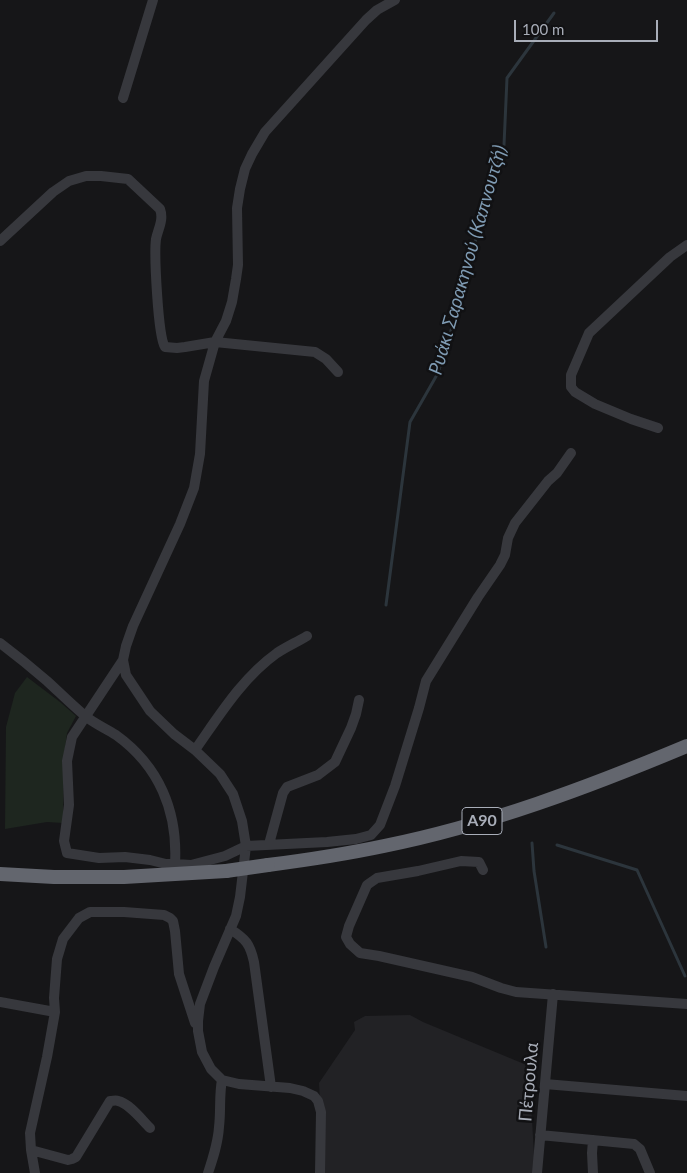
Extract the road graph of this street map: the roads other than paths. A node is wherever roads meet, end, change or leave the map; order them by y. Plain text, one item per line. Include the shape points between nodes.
1 (153, 0) edge
2 (396, 0) edge
3 (123, 98) dead end
4 (0, 241) edge
5 (687, 245) edge
6 (215, 342) junction
7 (338, 372) dead end
8 (658, 428) dead end
9 (570, 453) dead end
10 (307, 636) dead end
11 (0, 643) edge
12 (123, 660) junction
13 (359, 700) dead end
14 (85, 716) junction
15 (687, 746) edge
16 (195, 750) junction
17 (269, 844) junction
18 (246, 846) junction
19 (174, 864) junction
20 (483, 870) dead end
21 (0, 874) edge
22 (230, 929) junction
23 (553, 994) junction
24 (0, 1002) edge
25 (687, 1004) edge
26 (54, 1012) junction
27 (198, 1031) junction
28 (222, 1080) junction
29 (544, 1084) junction
30 (271, 1087) junction
31 (687, 1096) edge
32 (150, 1128) dead end
33 (540, 1135) junction
34 (592, 1140) junction
35 (31, 1150) junction
36 (35, 1173) edge
37 (208, 1173) edge
38 (320, 1173) edge
39 (537, 1173) edge
40 (593, 1173) edge
41 (650, 1173) edge

1 - 3 street
2 - 6 street via 376,10 366,20 265,132 252,154 245,169 237,208 238,265 232,302
4 - 6 street via 53,192 69,182 86,176 128,179 160,209 162,216 156,238 162,343 165,347 177,348
5 - 8 street via 589,333 571,374 571,387 575,392 595,404
6 - 7 street via 315,352
6 - 12 street via 204,380 200,454 194,488 133,626
9 - 17 street via 515,523 500,565 426,681 380,825 371,835 356,839
10 - 16 street via 276,654 252,675
11 - 14 street
12 - 14 street
12 - 16 street via 126,675 150,711
13 - 17 street via 336,762 318,775 287,787 283,793
14 - 19 street via 116,735 155,776 172,816 176,849
14 - 19 street via 72,736 67,761 69,805 64,841 67,854
15 - 21 highway, Α90, bridge via 526,808 369,850 226,870 124,877
16 - 18 street via 220,774 233,794
17 - 18 street
18 - 19 street via 226,856 191,865
18 - 22 street via 240,897
20 - 23 street via 479,862 461,861 377,878 367,885 346,937 360,953 472,977 516,992
22 - 27 street via 202,996
22 - 30 street via 251,949
23 - 25 street
23 - 29 street, Πέτρουλα
24 - 26 street
26 - 27 street via 57,959 63,939 79,918 90,912 164,915 170,918 175,931 179,974
26 - 35 street via 30,1133
27 - 28 street via 202,1052 211,1069
28 - 30 street
28 - 37 street via 219,1130
29 - 31 street
29 - 33 street, Πέτρουλα
30 - 38 street via 302,1091 318,1101 321,1112
32 - 35 street via 130,1108 117,1100 110,1101 76,1157 68,1160
33 - 34 street
33 - 39 street, Πέτρουλα
34 - 40 street
34 - 41 street via 634,1144 640,1149
35 - 36 street

